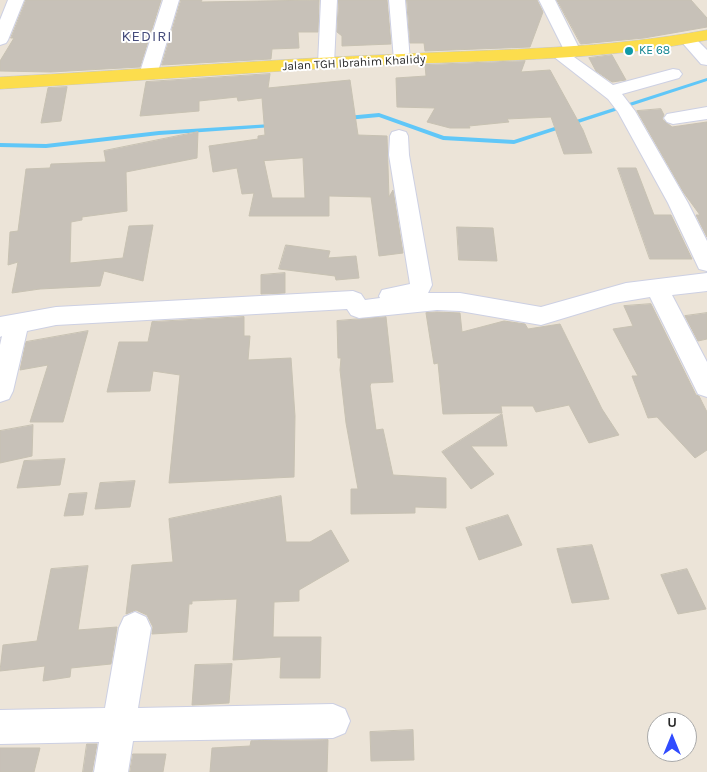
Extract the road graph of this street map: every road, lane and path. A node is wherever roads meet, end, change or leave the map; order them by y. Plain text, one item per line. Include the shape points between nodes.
1 (16, 0) edge
2 (171, 0) edge
3 (329, 0) edge
4 (397, 0) edge
5 (547, 0) edge
6 (707, 35) edge
7 (0, 40) edge
8 (688, 40) junction
9 (565, 52) junction
10 (707, 59) edge
11 (402, 60) junction
12 (326, 64) junction
13 (672, 74) dead end
14 (148, 75) junction
15 (0, 83) edge
16 (612, 94) junction
17 (707, 113) edge
18 (673, 118) dead end
19 (399, 136) dead end
20 (707, 263) edge
21 (707, 282) edge
22 (657, 288) junction
23 (353, 300) junction
24 (9, 326) edge
25 (707, 386) edge
26 (0, 391) edge
27 (135, 628) dead end
28 (333, 721) dead end
29 (120, 725) junction
30 (0, 727) edge
31 (111, 772) edge

1 - 7 street
2 - 14 street
3 - 12 street
4 - 11 street
5 - 9 street via 550,19
6 - 8 main road, Jalan TGH Ibrahim Khalidy
8 - 9 main road, Jalan TGH Ibrahim Khalidy
8 - 10 street
9 - 11 main road, Jalan TGH Ibrahim Khalidy
9 - 16 street
11 - 12 main road, Jalan TGH Ibrahim Khalidy
12 - 14 main road, Jalan TGH Ibrahim Khalidy
13 - 16 street
14 - 15 main road, Jalan TGH Ibrahim Khalidy
16 - 20 street via 626,112 678,203
17 - 18 street
19 - 23 street via 399,155 420,288 413,293
21 - 22 street
22 - 23 street via 638,289 541,316 437,301 359,309
22 - 25 street
23 - 24 street via 56,316
24 - 26 street
27 - 29 street
28 - 29 street
29 - 30 street
29 - 31 street

